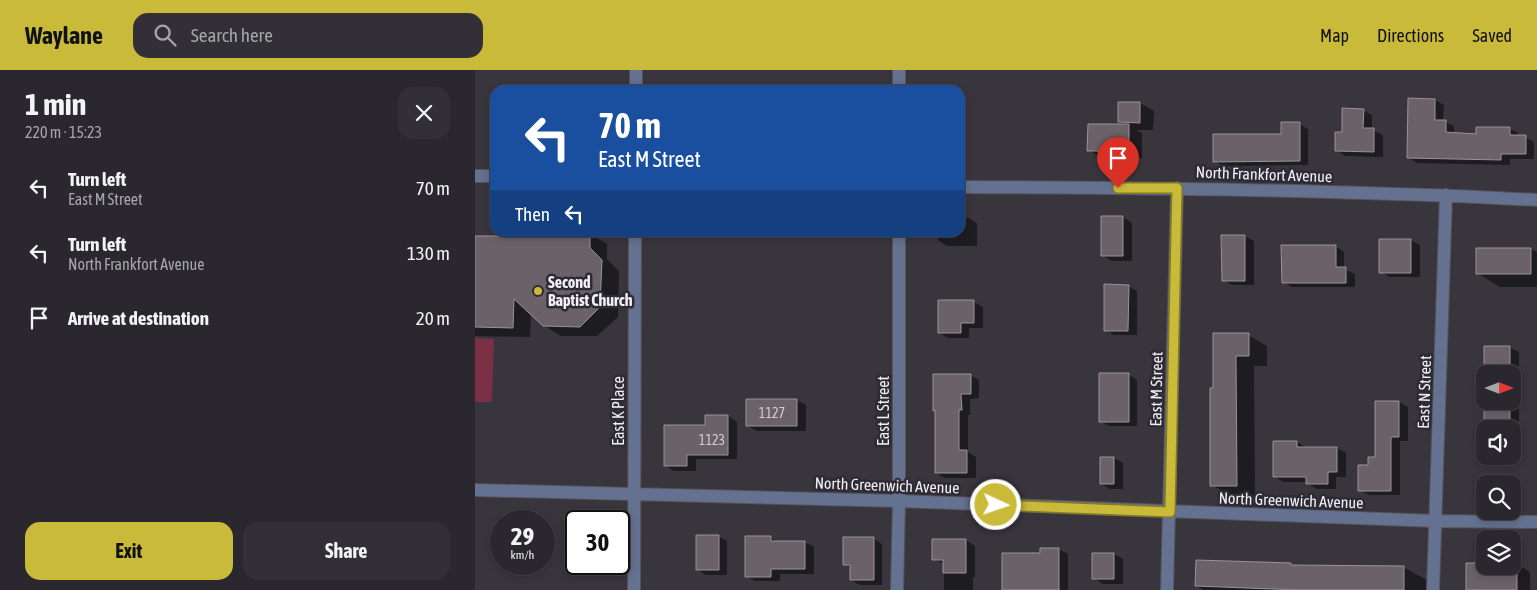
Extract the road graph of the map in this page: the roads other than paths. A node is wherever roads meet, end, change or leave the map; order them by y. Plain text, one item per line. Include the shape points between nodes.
1 (636, 70) edge
2 (899, 70) edge
3 (636, 85) edge
4 (899, 85) edge
5 (475, 176) edge
6 (490, 176) edge
7 (965, 187) edge
8 (1177, 188) junction
9 (1446, 195) junction
10 (1537, 200) edge
11 (635, 237) edge
12 (899, 237) edge
13 (475, 490) edge
14 (634, 495) junction
15 (899, 501) junction
16 (1170, 512) junction
17 (1436, 521) junction
18 (1537, 522) edge
19 (634, 590) edge
20 (897, 590) edge
21 (1167, 590) edge
22 (1433, 590) edge

1 - 3 street
2 - 4 street
5 - 6 street
7 - 8 street, North Frankfort Avenue
8 - 9 street, North Frankfort Avenue
8 - 16 street, East M Street
9 - 10 street, North Frankfort Avenue
9 - 17 street, East N Street
11 - 14 street, East K Place
12 - 15 street, East L Street
13 - 14 street, North Greenwich Avenue
14 - 15 street, North Greenwich Avenue
14 - 19 street, East K Place
15 - 16 street, North Greenwich Avenue
15 - 20 street, East L Street
16 - 17 street, North Greenwich Avenue
16 - 21 street, East M Street
17 - 18 street, North Greenwich Avenue
17 - 22 street, East N Street

